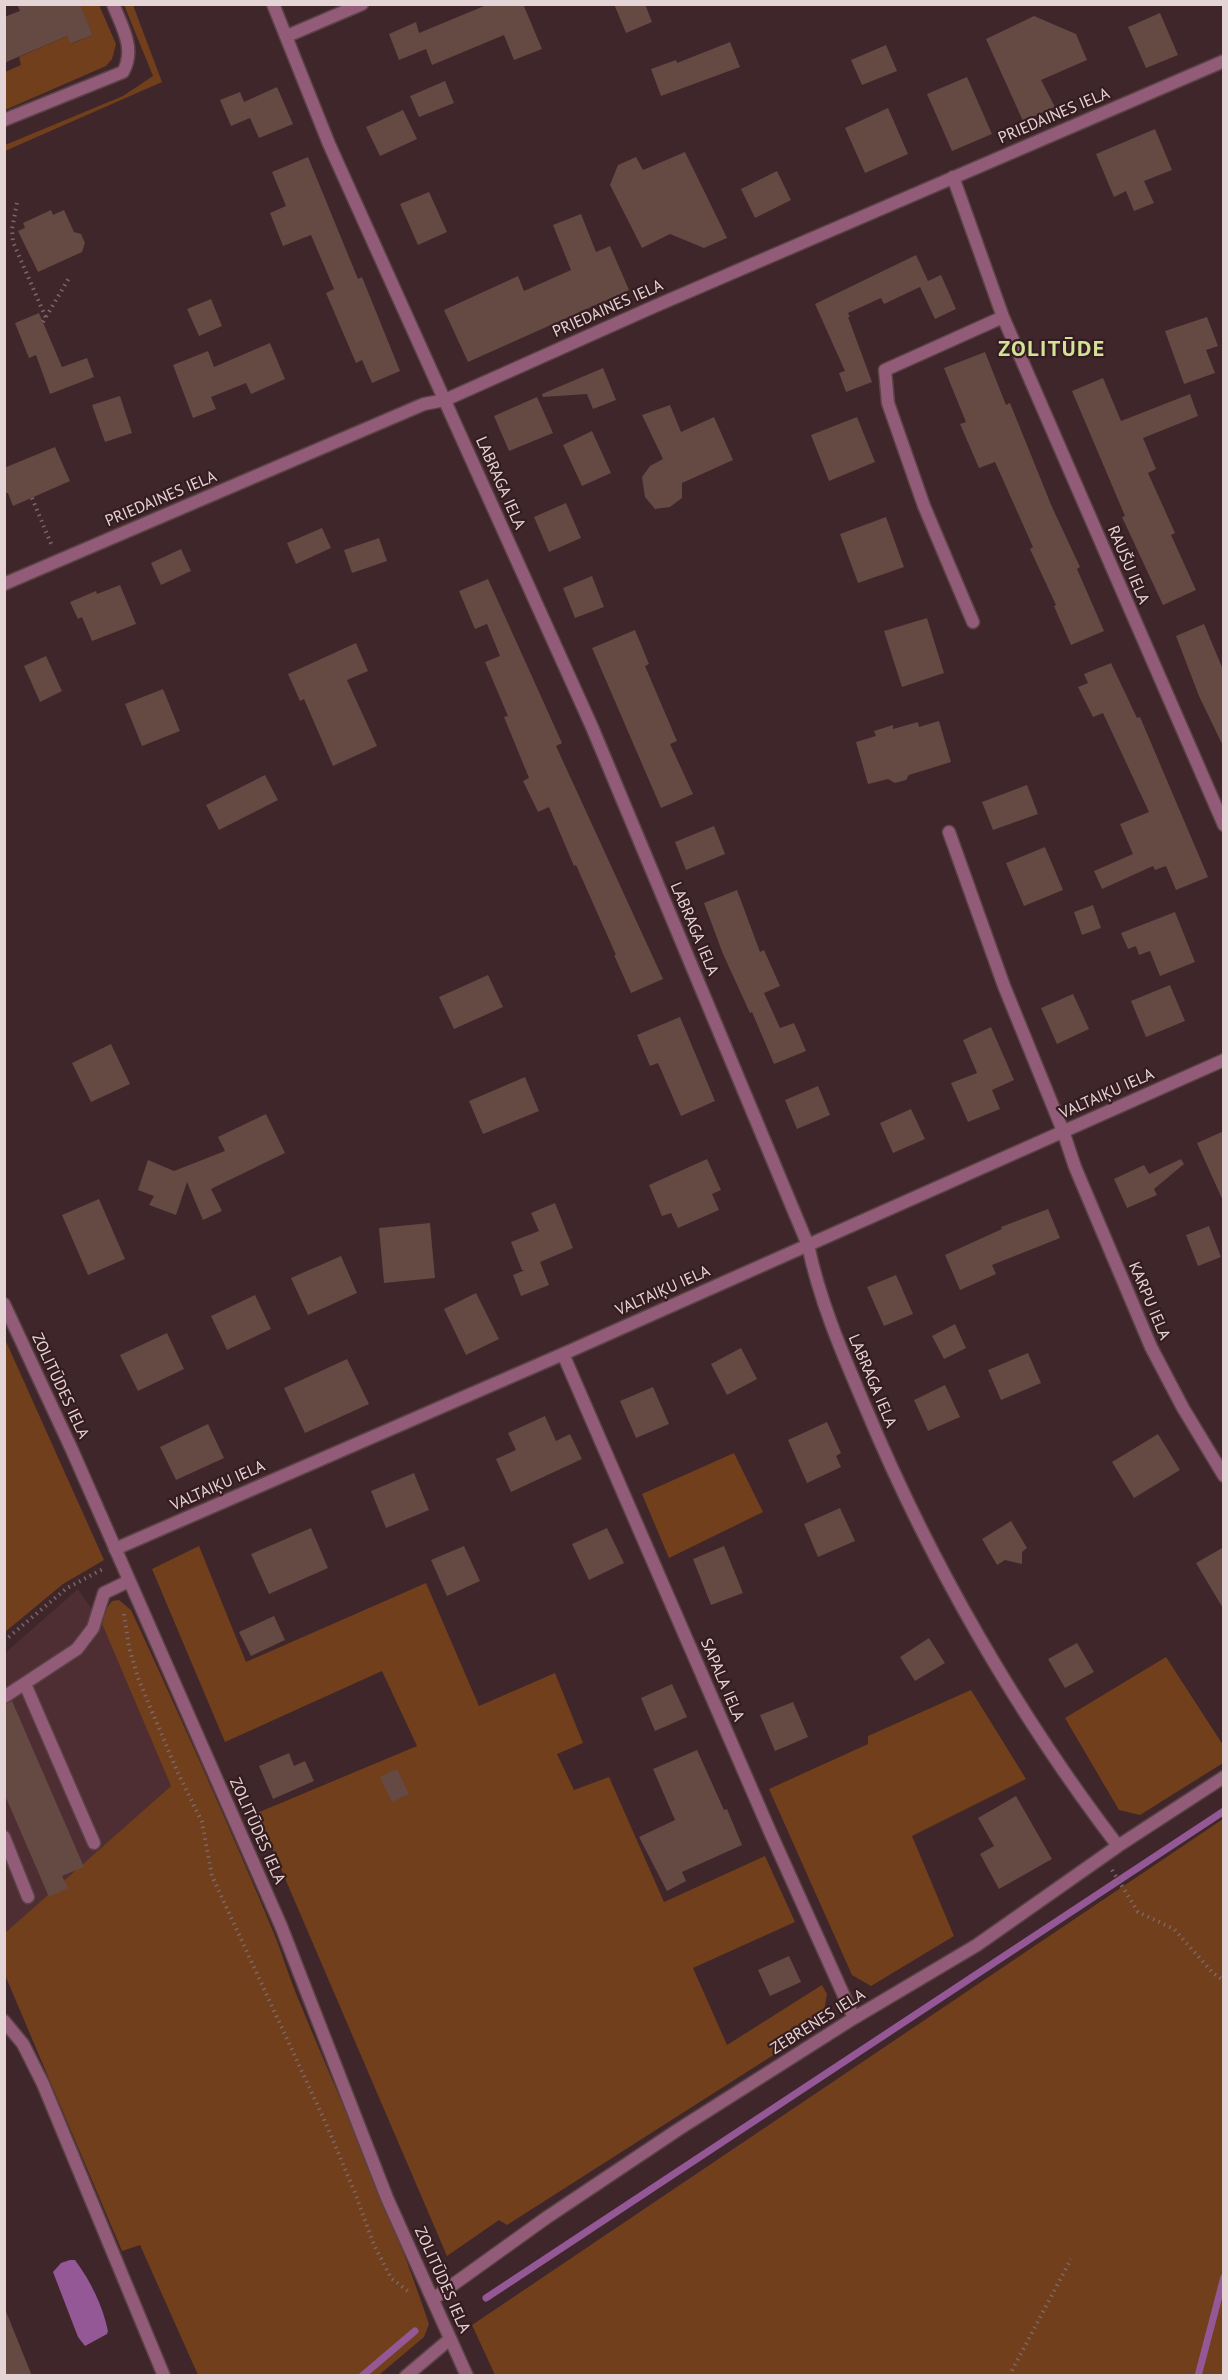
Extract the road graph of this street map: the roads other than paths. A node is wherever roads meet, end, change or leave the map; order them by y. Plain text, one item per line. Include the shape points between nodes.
1 (113, 4) edge
2 (273, 4) edge
3 (362, 4) edge
4 (287, 36) junction
5 (1224, 61) edge
6 (4, 120) edge
7 (953, 177) junction
8 (1003, 317) junction
9 (445, 400) junction
10 (4, 584) edge
11 (973, 622) dead end
12 (1224, 825) edge
13 (949, 832) dead end
14 (1224, 1060) edge
15 (1063, 1131) junction
16 (808, 1245) junction
17 (4, 1304) edge
18 (563, 1354) junction
19 (1224, 1476) edge
20 (115, 1549) junction
21 (129, 1581) junction
22 (25, 1684) junction
23 (4, 1697) edge
24 (1224, 1778) edge
25 (4, 1837) edge
26 (94, 1843) dead end
27 (1118, 1846) junction
28 (28, 1897) dead end
29 (854, 2018) junction
30 (4, 2021) edge
31 (433, 2299) junction
32 (450, 2339) junction
33 (164, 2376) edge
34 (406, 2376) edge
35 (467, 2376) edge

1 - 6 street via 129,47 129,62 123,72
2 - 4 street, LABRAGA IELA
3 - 4 street
4 - 9 street, LABRAGA IELA via 329,144
5 - 7 street, PRIEDAINES IELA
7 - 8 street, RAUŠU IELA
7 - 9 street, PRIEDAINES IELA
8 - 11 street via 885,370 888,403 924,506
8 - 12 street, RAUŠU IELA
9 - 10 street, PRIEDAINES IELA via 424,404
9 - 16 street, LABRAGA IELA via 592,727
13 - 15 street, KARPU IELA via 1004,986
14 - 15 street, VALTAIĶU IELA
15 - 16 street, VALTAIĶU IELA
15 - 19 street, KARPU IELA via 1151,1347
16 - 18 street, VALTAIĶU IELA
16 - 27 street, LABRAGA IELA via 815,1282 851,1375 935,1556 1036,1729
17 - 20 street, ZOLITŪDES IELA
18 - 20 street, VALTAIĶU IELA
18 - 29 street, SAPALA IELA
20 - 21 street, ZOLITŪDES IELA
21 - 22 street via 104,1593 93,1628 77,1649
21 - 31 street, ZOLITŪDES IELA via 281,1926 387,2198
22 - 23 street
22 - 26 street
24 - 27 street, ZEBRENES IELA
25 - 28 street
27 - 29 street, ZEBRENES IELA via 977,1945
29 - 31 street, ZEBRENES IELA via 575,2199
30 - 33 street via 23,2044 43,2084
31 - 32 street, ZOLITŪDES IELA
32 - 34 street
32 - 35 street, ZOLITŪDES IELA

